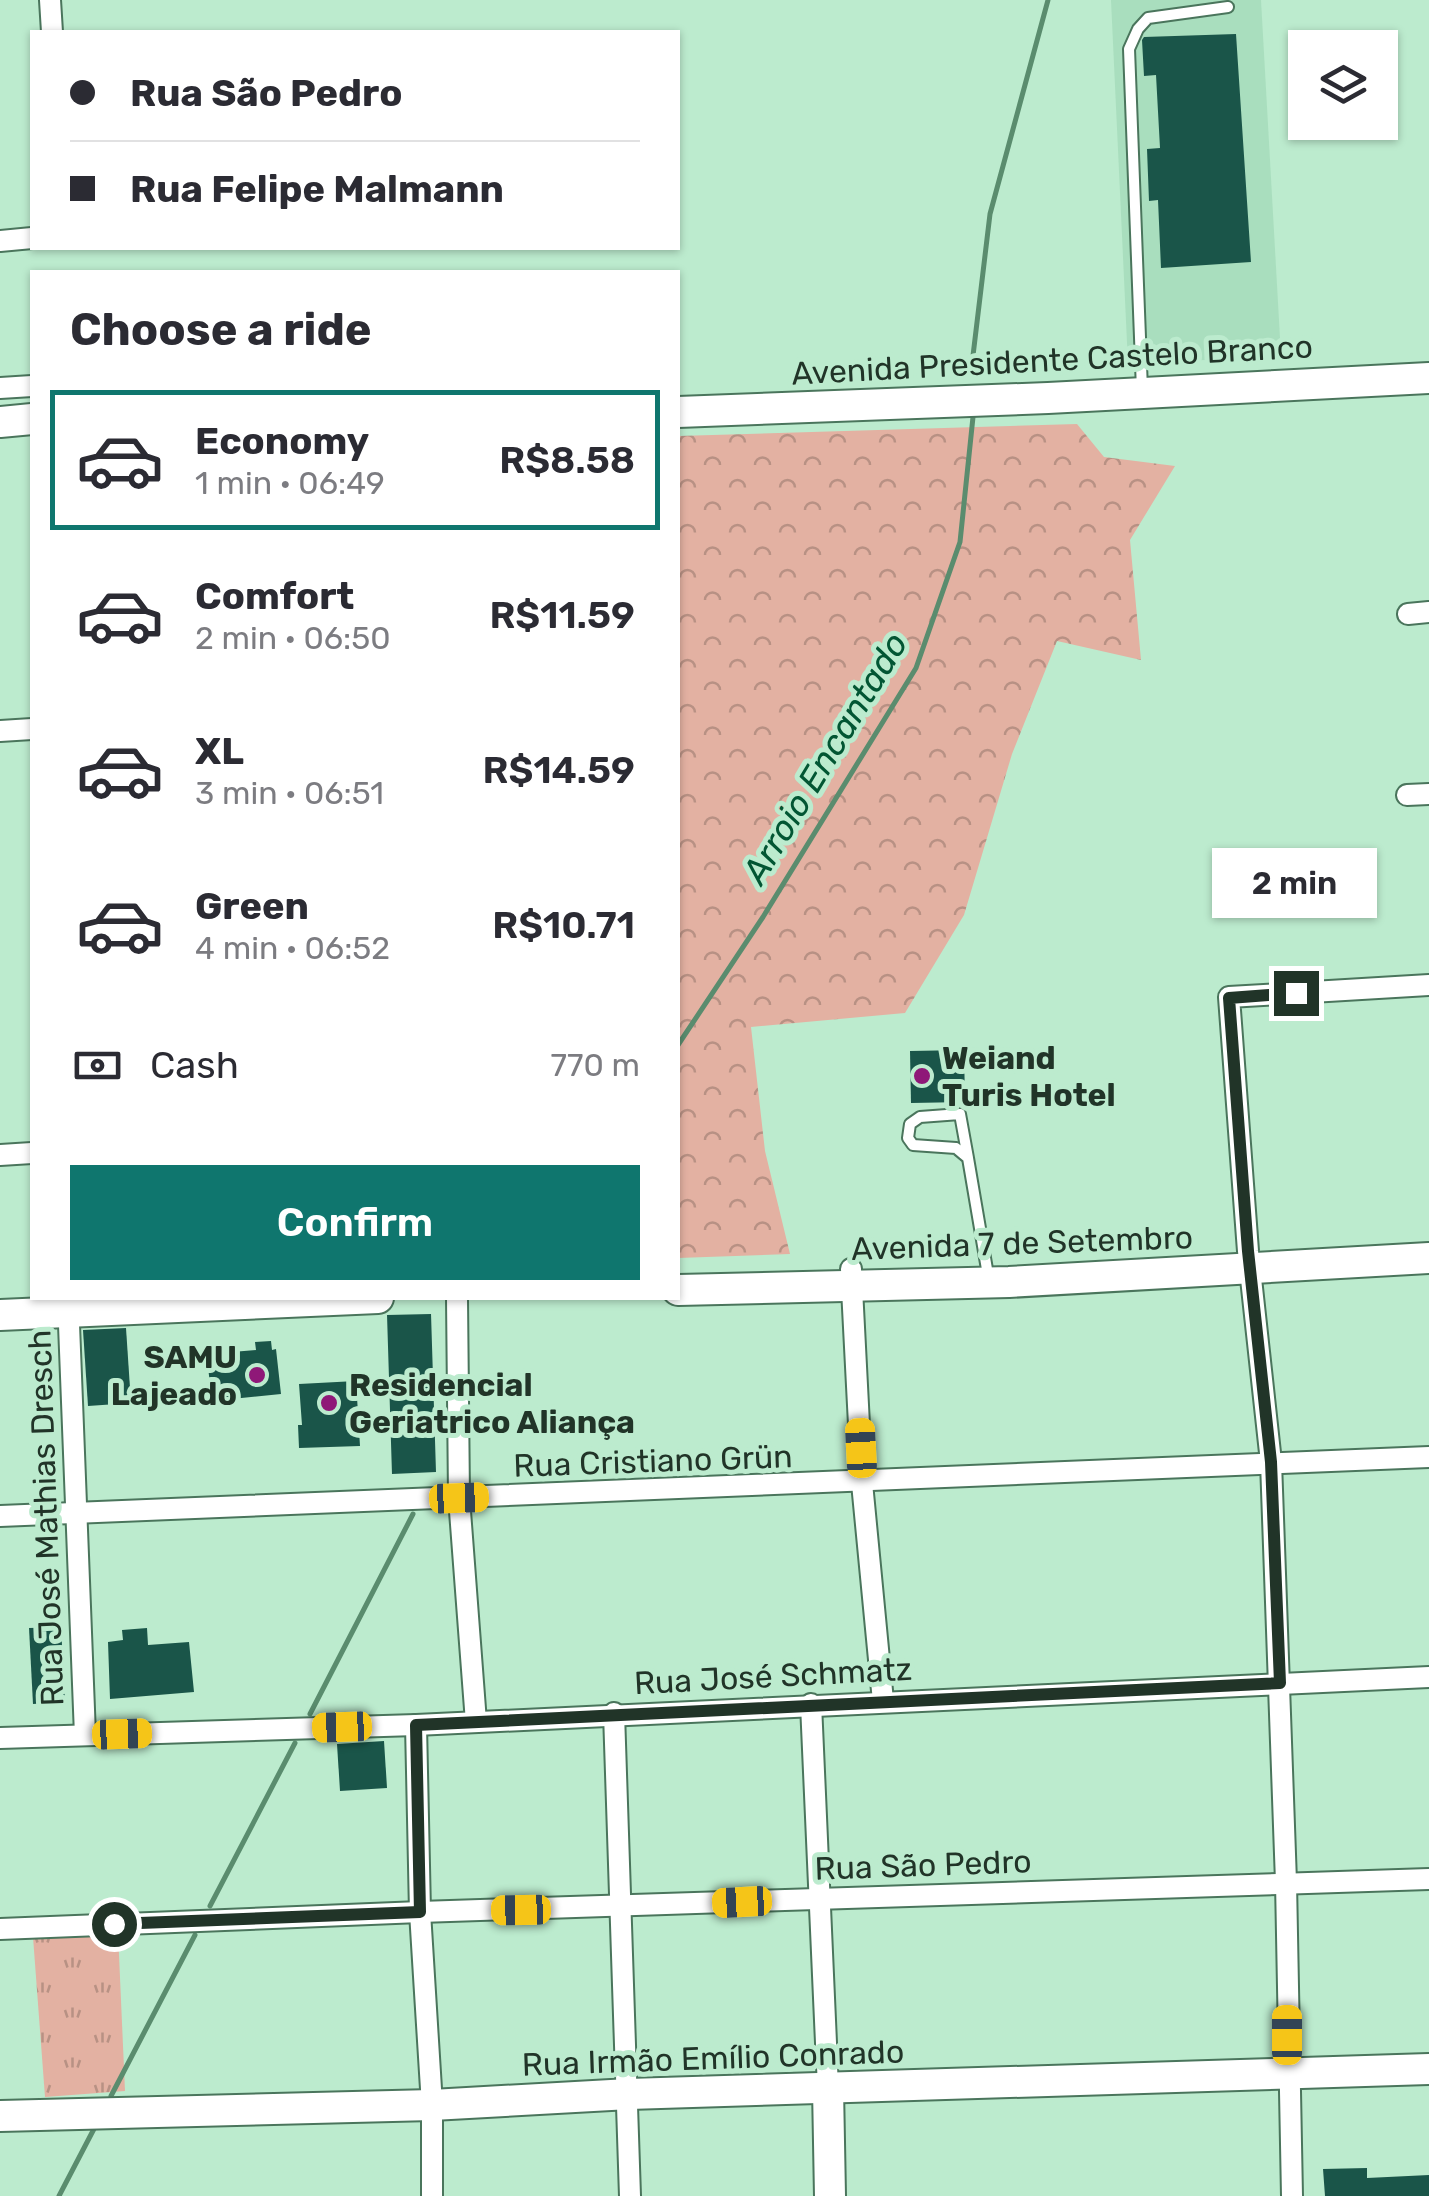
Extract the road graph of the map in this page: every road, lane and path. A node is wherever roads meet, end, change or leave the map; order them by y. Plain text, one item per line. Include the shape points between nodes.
1 (50, 0) edge
2 (1228, 7) dead end
3 (52, 30) edge
4 (30, 238) edge
5 (0, 240) edge
6 (1429, 362) edge
7 (1255, 378) junction
8 (1429, 378) edge
9 (1143, 384) junction
10 (30, 386) edge
11 (0, 388) edge
12 (680, 394) edge
13 (680, 412) edge
14 (30, 419) edge
15 (0, 422) edge
16 (30, 435) edge
17 (0, 437) edge
18 (30, 729) edge
19 (0, 731) edge
20 (1429, 794) edge
21 (1407, 795) dead end
22 (1429, 985) edge
23 (30, 1153) edge
24 (0, 1155) edge
25 (968, 1158) junction
26 (1429, 1242) edge
27 (1429, 1258) edge
28 (1250, 1260) junction
29 (680, 1273) edge
30 (988, 1275) junction
31 (852, 1278) junction
32 (680, 1290) edge
33 (30, 1297) edge
34 (0, 1298) edge
35 (262, 1300) edge
36 (457, 1300) edge
37 (217, 1301) edge
38 (68, 1305) edge
39 (0, 1316) edge
40 (1429, 1458) edge
41 (1271, 1462) junction
42 (862, 1483) junction
43 (459, 1498) junction
44 (75, 1512) junction
45 (0, 1516) edge
46 (1429, 1677) edge
47 (1280, 1683) junction
48 (883, 1701) junction
49 (810, 1704) junction
50 (614, 1713) junction
51 (476, 1722) junction
52 (416, 1725) junction
53 (85, 1736) junction
54 (0, 1738) edge
55 (1429, 1879) edge
56 (1286, 1882) junction
57 (822, 1899) junction
58 (623, 1907) junction
59 (420, 1912) junction
60 (0, 1929) edge
61 (1429, 2069) edge
62 (1288, 2073) junction
63 (828, 2088) junction
64 (629, 2094) junction
65 (432, 2105) junction
66 (0, 2116) edge
67 (432, 2196) edge
68 (630, 2196) edge
69 (830, 2196) edge
70 (1292, 2196) edge

1 - 3 street
2 - 9 lane via 1148,18 1130,49
4 - 5 street
6 - 7 main road, Avenida Presidente Castelo Branco
7 - 8 main road, Avenida Presidente Castelo Branco
7 - 9 main road, Avenida Presidente Castelo Branco
9 - 12 main road, Avenida Presidente Castelo Branco
9 - 13 main road, Avenida Presidente Castelo Branco
10 - 11 street
14 - 15 main road
16 - 17 main road
18 - 19 street
20 - 21 street
22 - 28 street via 1229,998
23 - 24 street
25 - 25 lane via 956,1148 913,1144 910,1124 960,1114
25 - 30 lane
26 - 28 main road, Avenida 7 de Setembro
27 - 28 main road, Avenida 7 de Setembro
28 - 30 main road, Avenida 7 de Setembro
28 - 41 street
29 - 31 main road, Avenida 7 de Setembro
30 - 31 main road, Avenida 7 de Setembro
31 - 32 main road, Avenida 7 de Setembro
31 - 42 street
33 - 34 main road
35 - 37 main road
36 - 43 street
37 - 38 main road
38 - 39 main road
38 - 44 street, Rua José Mathias Dresch
40 - 41 street, Rua Cristiano Grün
41 - 42 street, Rua Cristiano Grün
41 - 47 street
42 - 43 street, Rua Cristiano Grün
42 - 48 street
43 - 44 street, Rua Cristiano Grün
43 - 51 street
44 - 45 street, Rua Cristiano Grün
44 - 53 street, Rua José Mathias Dresch
46 - 47 street, Rua José Schmatz
47 - 48 street, Rua José Schmatz
47 - 56 street
48 - 49 street, Rua José Schmatz
49 - 50 street, Rua José Schmatz
49 - 57 street
50 - 51 street, Rua José Schmatz
50 - 58 street
51 - 52 street, Rua José Schmatz
52 - 53 street, Rua José Schmatz
52 - 59 street
53 - 54 street, Rua José Schmatz
55 - 56 street, Rua São Pedro
56 - 57 street, Rua São Pedro
56 - 62 street
57 - 58 street, Rua São Pedro
57 - 63 street
58 - 59 street, Rua São Pedro
58 - 64 street
59 - 60 street, Rua São Pedro
59 - 65 street
61 - 62 main road, Rua Irmão Emílio Conrado
62 - 63 main road, Rua Irmão Emílio Conrado
62 - 70 street
63 - 64 main road, Rua Irmão Emílio Conrado
63 - 69 main road
64 - 65 main road, Rua Irmão Emílio Conrado
64 - 68 street
65 - 66 main road, Rua Irmão Emílio Conrado
65 - 67 street

